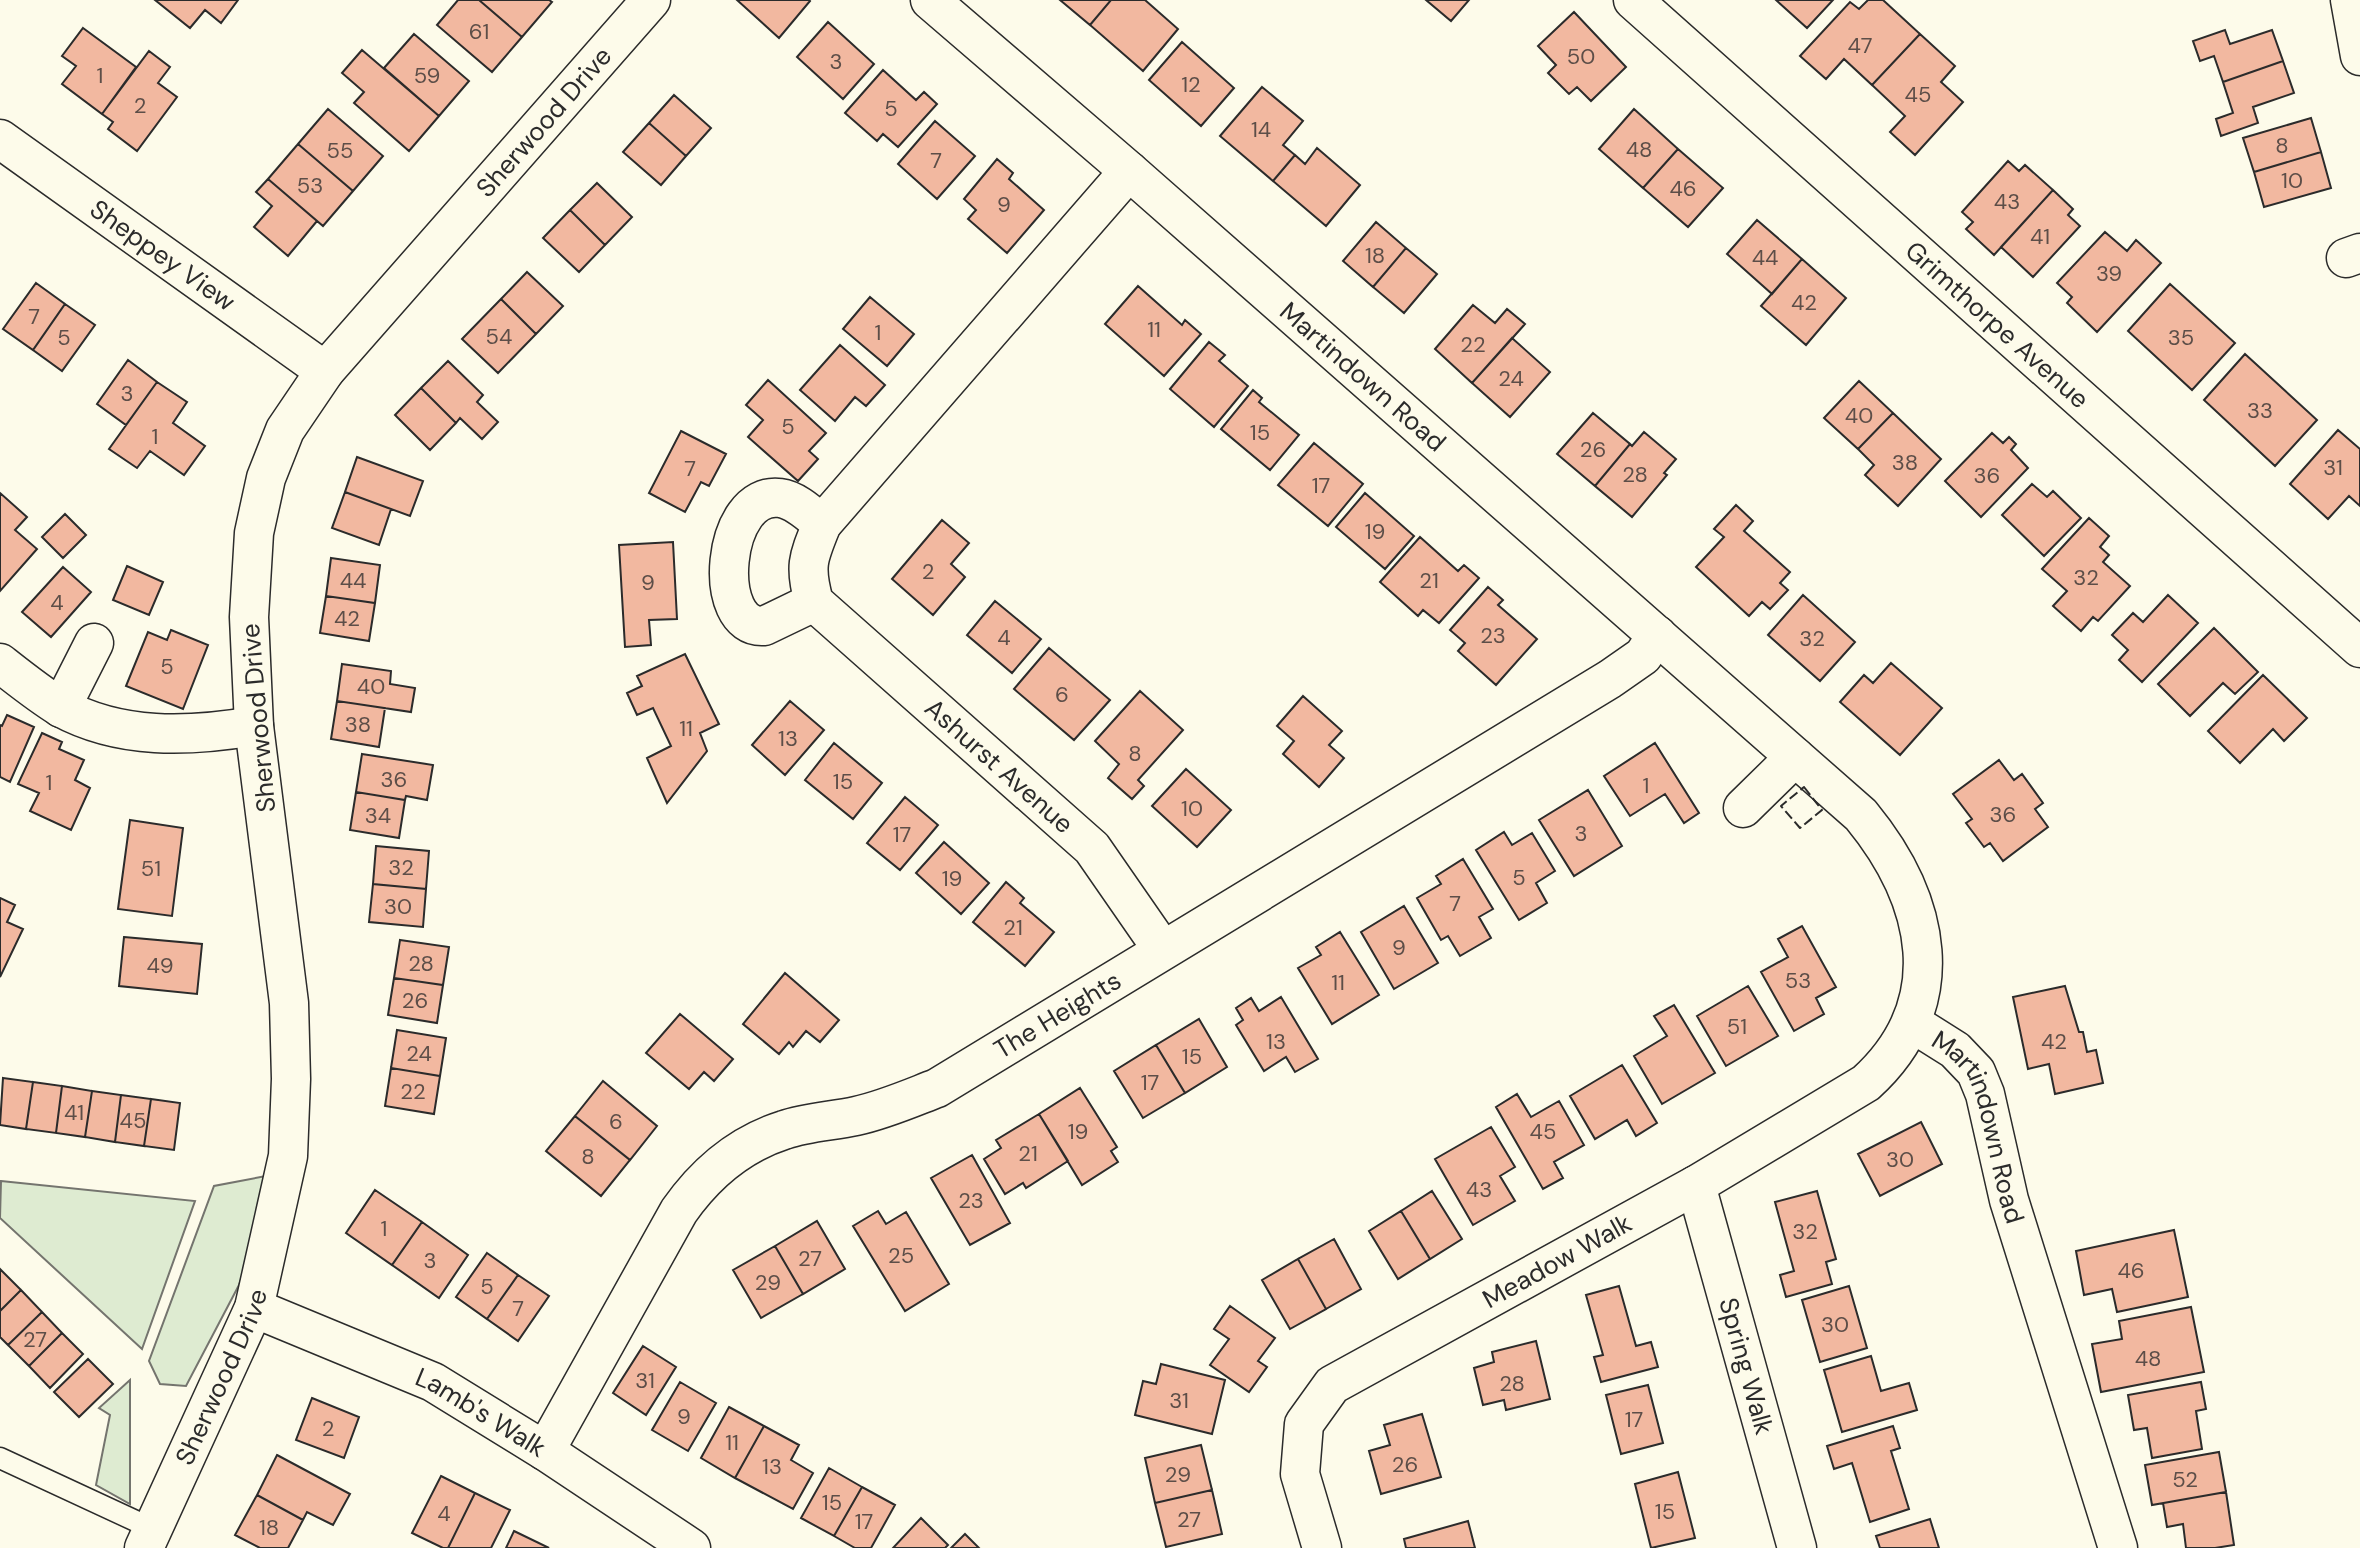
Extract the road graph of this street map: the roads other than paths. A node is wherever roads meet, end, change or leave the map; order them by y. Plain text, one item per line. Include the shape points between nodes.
1 (651, 0) edge
2 (930, 0) edge
3 (1633, 0) edge
4 (2350, 0) edge
5 (2360, 56) edge
6 (0, 139) edge
7 (1129, 171) junction
8 (325, 371) junction
9 (822, 524) junction
10 (814, 602) junction
11 (1657, 635) junction
12 (94, 643) dead end
13 (2360, 648) edge
14 (0, 663) edge
15 (61, 708) junction
16 (254, 726) junction
17 (1795, 757) junction
18 (1743, 808) dead end
19 (1162, 949) junction
20 (1912, 1023) junction
21 (1696, 1185) junction
22 (254, 1308) junction
23 (545, 1451) junction
24 (0, 1458) edge
25 (149, 1538) edge
26 (691, 1548) edge
27 (1322, 1548) edge
28 (1797, 1548) edge
29 (2118, 1548) edge

1 - 8 street, Sherwood Drive
2 - 7 street, Martindown Road
3 - 13 street, Grimthorpe Avenue
4 - 5 street
6 - 8 street, Sheppey View
7 - 9 street
7 - 11 street, Martindown Road
8 - 16 street, Sherwood Drive via 285,430 266,478 254,533 249,617
9 - 10 street via 809,554 807,576
9 - 10 street via 781,498 761,500 736,530 729,568 732,600 754,627
10 - 19 street, Ashurst Avenue via 1092,848
11 - 17 street, Martindown Road
11 - 19 street, The Heights via 1643,656 1610,679
12 - 15 street
14 - 15 street
15 - 16 street via 107,725 164,734 201,735
16 - 22 street, Sherwood Drive via 289,1003 291,1079 288,1156
17 - 18 street
17 - 20 street, Martindown Road via 1861,815 1885,843 1903,878 1924,965
19 - 23 street, The Heights via 937,1088 858,1116 784,1130 725,1161 699,1183 679,1211
20 - 21 street, Meadow Walk via 1866,1083
20 - 29 street, Martindown Road via 1955,1050 1976,1072 1985,1094 2009,1200
21 - 27 street, Meadow Walk via 1332,1385 1304,1424 1300,1474
21 - 28 street, Spring Walk
22 - 23 street, Lamb's Walk via 433,1382
22 - 25 street, Sherwood Drive
23 - 26 street, Lamb's Walk
24 - 25 lane

